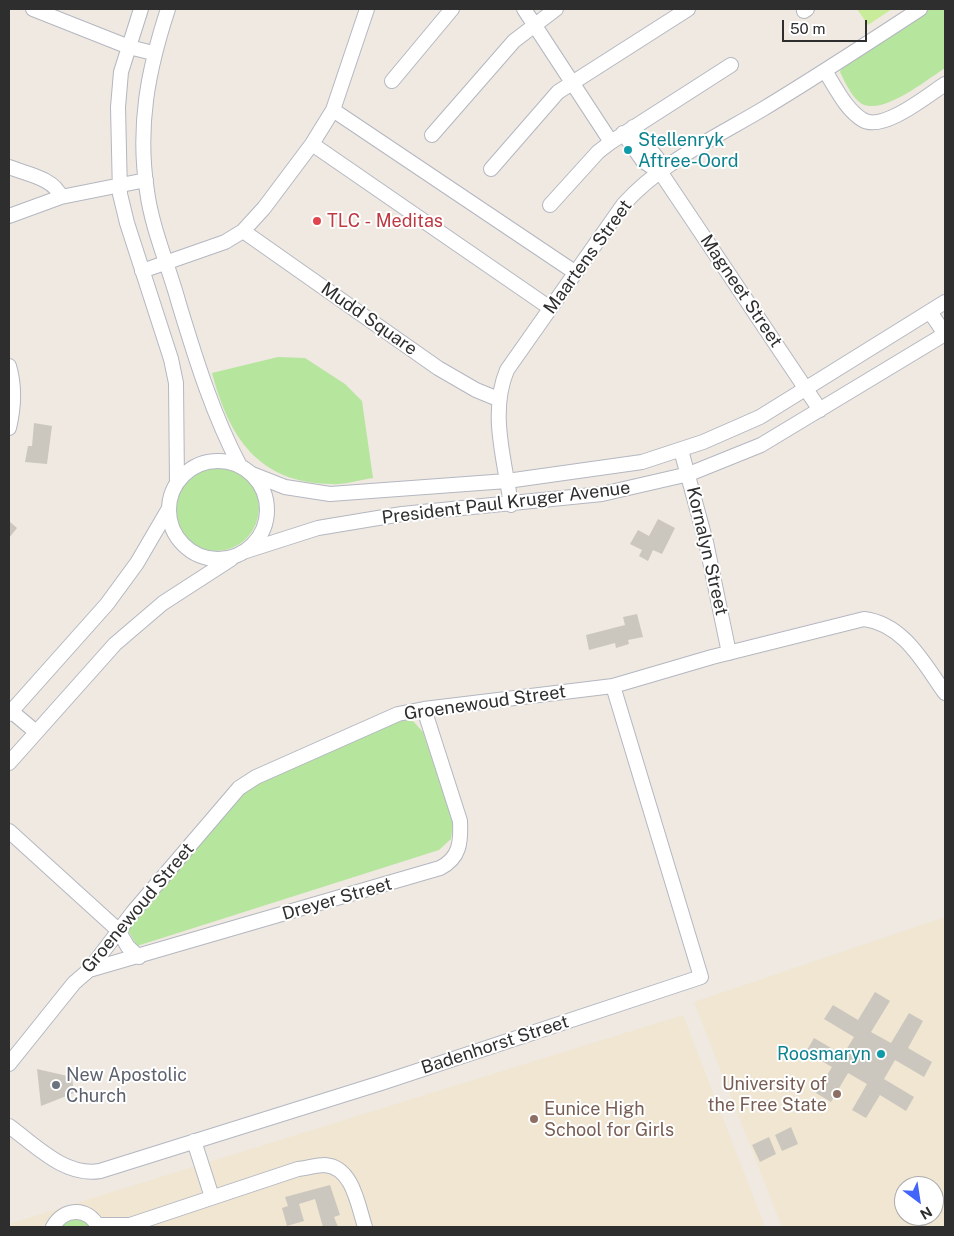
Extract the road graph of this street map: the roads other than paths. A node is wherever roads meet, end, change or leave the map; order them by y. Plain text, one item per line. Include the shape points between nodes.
1 (33, 9) edge
2 (141, 9) edge
3 (168, 9) edge
4 (367, 9) edge
5 (452, 9) edge
6 (524, 9) edge
7 (556, 9) edge
8 (688, 9) edge
9 (920, 9) edge
10 (534, 24) junction
11 (129, 47) junction
12 (153, 53) junction
13 (731, 65) dead end
14 (825, 71) junction
15 (392, 80) dead end
16 (572, 81) junction
17 (945, 84) edge
18 (333, 110) junction
19 (628, 130) junction
20 (432, 135) dead end
21 (611, 142) junction
22 (312, 144) junction
23 (9, 168) edge
24 (491, 169) dead end
25 (661, 173) junction
26 (146, 180) junction
27 (119, 185) junction
28 (61, 197) junction
29 (550, 205) dead end
30 (9, 216) edge
31 (243, 231) junction
32 (166, 261) junction
33 (142, 271) junction
34 (576, 273) junction
35 (945, 302) edge
36 (550, 308) junction
37 (930, 312) junction
38 (945, 334) edge
39 (9, 366) edge
40 (806, 389) junction
41 (498, 399) junction
42 (820, 410) junction
43 (9, 428) edge
44 (681, 450) junction
45 (246, 470) junction
46 (689, 474) junction
47 (507, 481) junction
48 (177, 484) junction
49 (510, 505) junction
50 (168, 510) junction
51 (238, 554) junction
52 (730, 653) junction
53 (613, 686) junction
54 (945, 693) edge
55 (424, 709) junction
56 (10, 712) edge
57 (410, 712) junction
58 (430, 731) junction
59 (36, 732) junction
60 (9, 763) edge
61 (9, 831) edge
62 (118, 930) junction
63 (139, 957) junction
64 (88, 970) junction
65 (9, 1064) edge
66 (9, 1126) edge
67 (194, 1141) junction
68 (212, 1198) junction
69 (98, 1226) edge
70 (126, 1226) edge
71 (52, 1227) edge
72 (365, 1227) edge

1 - 11 street
2 - 11 street
3 - 12 street
4 - 18 street
5 - 15 street
6 - 10 street
7 - 10 street
8 - 16 street
9 - 14 street, Maartens Street
10 - 16 street
10 - 20 street via 514,41
11 - 12 street
11 - 27 street via 121,72 118,107
12 - 26 street via 146,84 142,138
13 - 19 street
14 - 17 street via 847,106 872,124 886,121
14 - 25 street, Maartens Street
16 - 21 street
16 - 24 street via 558,92
18 - 22 street
18 - 34 street
19 - 21 street
19 - 25 street, Magneet Street via 657,158
21 - 29 street
22 - 31 street
22 - 36 street
23 - 28 street via 50,182
25 - 34 street, Maartens Street via 623,205
25 - 40 street, Magneet Street
26 - 27 street
26 - 32 street via 152,216
27 - 28 street
27 - 33 street
28 - 30 street
31 - 32 street via 216,246
31 - 41 street, Mudd Square via 438,368
32 - 33 street
32 - 45 street via 214,411
33 - 48 street via 165,337 176,383
34 - 36 street, Maartens Street
35 - 37 street, President Paul Kruger Avenue
36 - 41 street, Maartens Street via 507,370
37 - 38 street
37 - 40 street, President Paul Kruger Avenue
38 - 42 street, President Paul Kruger Avenue
39 - 43 street via 13,381
40 - 42 street, Magneet Street
40 - 44 street, President Paul Kruger Avenue via 739,427
41 - 47 street, Maartens Street via 497,413
42 - 46 street, President Paul Kruger Avenue via 761,445
44 - 46 street, Kornalyn Street
44 - 47 street, President Paul Kruger Avenue via 642,462
45 - 47 street, President Paul Kruger Avenue via 285,487 330,494
45 - 48 street via 225,461 209,462 194,467
45 - 51 street via 262,489 267,506 265,524 257,540
46 - 49 street, President Paul Kruger Avenue via 602,494
46 - 52 street, Kornalyn Street
47 - 49 street, Maartens Street
48 - 50 street
49 - 51 street, President Paul Kruger Avenue via 402,514 318,528
50 - 51 street via 178,539 189,550 203,557 218,559
50 - 56 street via 137,563 106,604
51 - 59 street, President Paul Kruger Avenue via 163,602 115,644
52 - 53 street, Groenewoud Street
52 - 54 street, Groenewoud Street via 864,618 884,624 910,645
53 - 55 street, Groenewoud Street
53 - 67 street, Badenhorst Street via 701,977
55 - 57 street, Groenewoud Street
55 - 58 street, Dreyer Street
56 - 59 street
57 - 58 street, Dreyer Street
57 - 62 street, Groenewoud Street via 388,718 245,784
58 - 63 street, Dreyer Street via 460,821 461,838 450,863
59 - 60 street, President Paul Kruger Avenue
61 - 62 street
62 - 63 street via 128,948
62 - 64 street, Groenewoud Street
63 - 64 street, Dreyer Street
64 - 65 street, Groenewoud Street via 74,982
66 - 67 street, Badenhorst Street via 63,1166 87,1174
67 - 68 street
68 - 70 street
68 - 72 street via 298,1169 324,1165 347,1178
69 - 70 street
69 - 71 street via 90,1216 74,1211 65,1214

